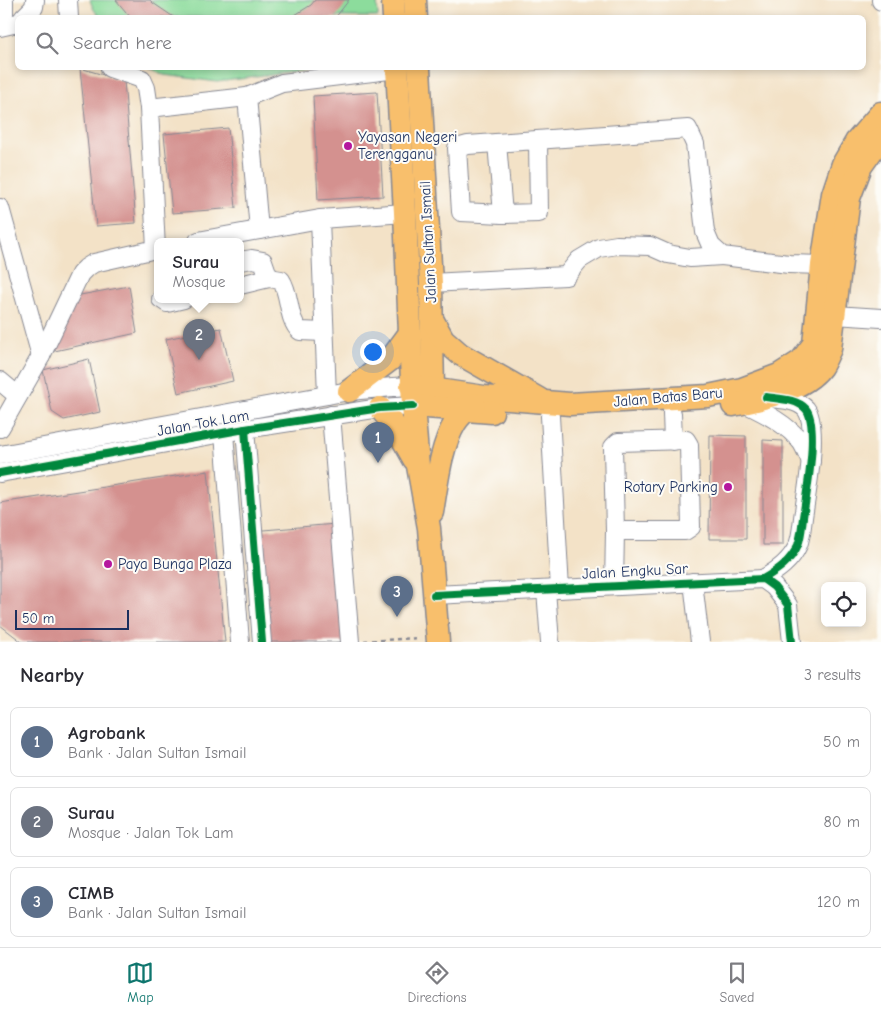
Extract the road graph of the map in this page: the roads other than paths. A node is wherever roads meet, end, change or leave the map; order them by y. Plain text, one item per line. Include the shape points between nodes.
1 (35, 0) edge
2 (68, 0) edge
3 (393, 0) edge
4 (415, 0) edge
5 (26, 15) edge
6 (69, 15) edge
7 (394, 15) edge
8 (416, 15) edge
9 (115, 70) edge
10 (388, 70) edge
11 (404, 70) edge
12 (404, 70) edge
13 (247, 97) junction
14 (149, 108) junction
15 (881, 113) edge
16 (881, 138) edge
17 (538, 140) junction
18 (497, 143) junction
19 (0, 208) edge
20 (405, 213) junction
21 (503, 214) junction
22 (320, 218) junction
23 (259, 230) junction
24 (156, 238) edge
25 (215, 238) edge
26 (154, 250) edge
27 (722, 256) junction
28 (244, 260) edge
29 (822, 265) junction
30 (269, 278) junction
31 (431, 283) junction
32 (244, 284) edge
33 (835, 315) junction
34 (881, 318) edge
35 (432, 319) junction
36 (324, 332) junction
37 (410, 333) junction
38 (41, 356) junction
39 (0, 381) edge
40 (349, 391) junction
41 (419, 394) junction
42 (327, 395) junction
43 (18, 396) junction
44 (484, 397) junction
45 (766, 398) junction
46 (744, 403) junction
47 (380, 408) junction
48 (547, 409) junction
49 (466, 410) junction
50 (672, 413) junction
51 (331, 415) junction
52 (0, 428) edge
53 (245, 429) junction
54 (224, 433) junction
55 (672, 441) junction
56 (0, 456) edge
57 (811, 461) junction
58 (418, 466) junction
59 (0, 473) edge
60 (429, 528) junction
61 (615, 531) junction
62 (763, 579) junction
63 (693, 582) junction
64 (614, 586) junction
65 (553, 589) junction
66 (434, 595) junction
67 (438, 639) edge
68 (240, 642) edge
69 (262, 642) edge
70 (350, 642) edge
71 (550, 642) edge
72 (700, 642) edge
73 (792, 642) edge

1 - 5 street via 34,7
2 - 6 street
3 - 7 main road
4 - 8 main road
9 - 14 street via 142,80
10 - 13 street via 282,83
11 - 20 main road, Jalan Sultan Ismail
12 - 31 main road, Jalan Sultan Ismail
13 - 14 street
13 - 23 street
14 - 24 street
15 - 29 main road, Jalan Batas Baru via 856,142 843,164 832,194
16 - 33 main road, Jalan Batas Baru via 862,166 849,198
17 - 18 street
17 - 21 street via 539,213
17 - 27 street via 688,130 695,144 705,232 710,246
18 - 21 street
18 - 21 street via 457,148 460,212
19 - 38 street
20 - 22 street
20 - 37 main road, Jalan Sultan Ismail
22 - 23 street
22 - 36 street
23 - 25 street
26 - 38 street via 94,263 86,268 80,274
27 - 29 street
27 - 31 street via 690,258 650,246 617,245 599,248 579,260 566,276
28 - 30 street via 263,261
29 - 48 main road, Jalan Batas Baru via 814,344 800,361 779,375 742,389 708,396 570,404
30 - 32 street
30 - 36 street via 281,280 285,286 294,326 300,331
31 - 35 main road, Jalan Sultan Ismail
33 - 34 street
33 - 45 main road, Jalan Batas Baru via 830,349 821,367 807,381
35 - 41 main road, Jalan Sultan Ismail
35 - 48 main road via 443,339 460,354
36 - 42 street
37 - 40 main road via 390,360
37 - 41 main road, Jalan Sultan Ismail
38 - 43 street
39 - 43 street
40 - 41 street, Jalan Tok Lam via 393,387
40 - 42 street, Jalan Tok Lam
41 - 44 main road, Jalan Batas Baru
41 - 47 street, Jalan Tok Lam
41 - 49 main road, Jalan Batas Baru
41 - 58 main road, Jalan Sultan Ismail
42 - 56 street, Jalan Tok Lam
43 - 52 street
44 - 48 main road, Jalan Batas Baru
44 - 49 main road
45 - 46 main road, Jalan Batas Baru
45 - 57 street via 790,401 807,410 812,432
46 - 50 main road, Jalan Batas Baru
46 - 57 street via 771,416 790,431
47 - 51 street, Jalan Tok Lam
47 - 58 main road via 398,429
48 - 49 main road, Jalan Batas Baru
48 - 50 main road, Jalan Batas Baru
48 - 65 street
49 - 60 main road via 455,422 447,440
50 - 55 street
51 - 53 street, Jalan Tok Lam
51 - 70 street
53 - 54 street, Jalan Tok Lam
53 - 69 street
54 - 59 street, Jalan Tok Lam
54 - 68 street
55 - 61 street via 618,442 613,447
55 - 61 street via 686,440 690,445 691,528 685,531
57 - 62 street via 799,543 791,558
58 - 60 main road, Jalan Sultan Ismail
60 - 66 main road, Jalan Sultan Ismail
61 - 64 street
62 - 63 street, Jalan Engku Sar
62 - 73 street via 774,587 788,606
63 - 64 street, Jalan Engku Sar
63 - 72 street
64 - 65 street, Jalan Engku Sar
65 - 66 street, Jalan Engku Sar
65 - 71 street
66 - 67 main road, Jalan Sultan Ismail

